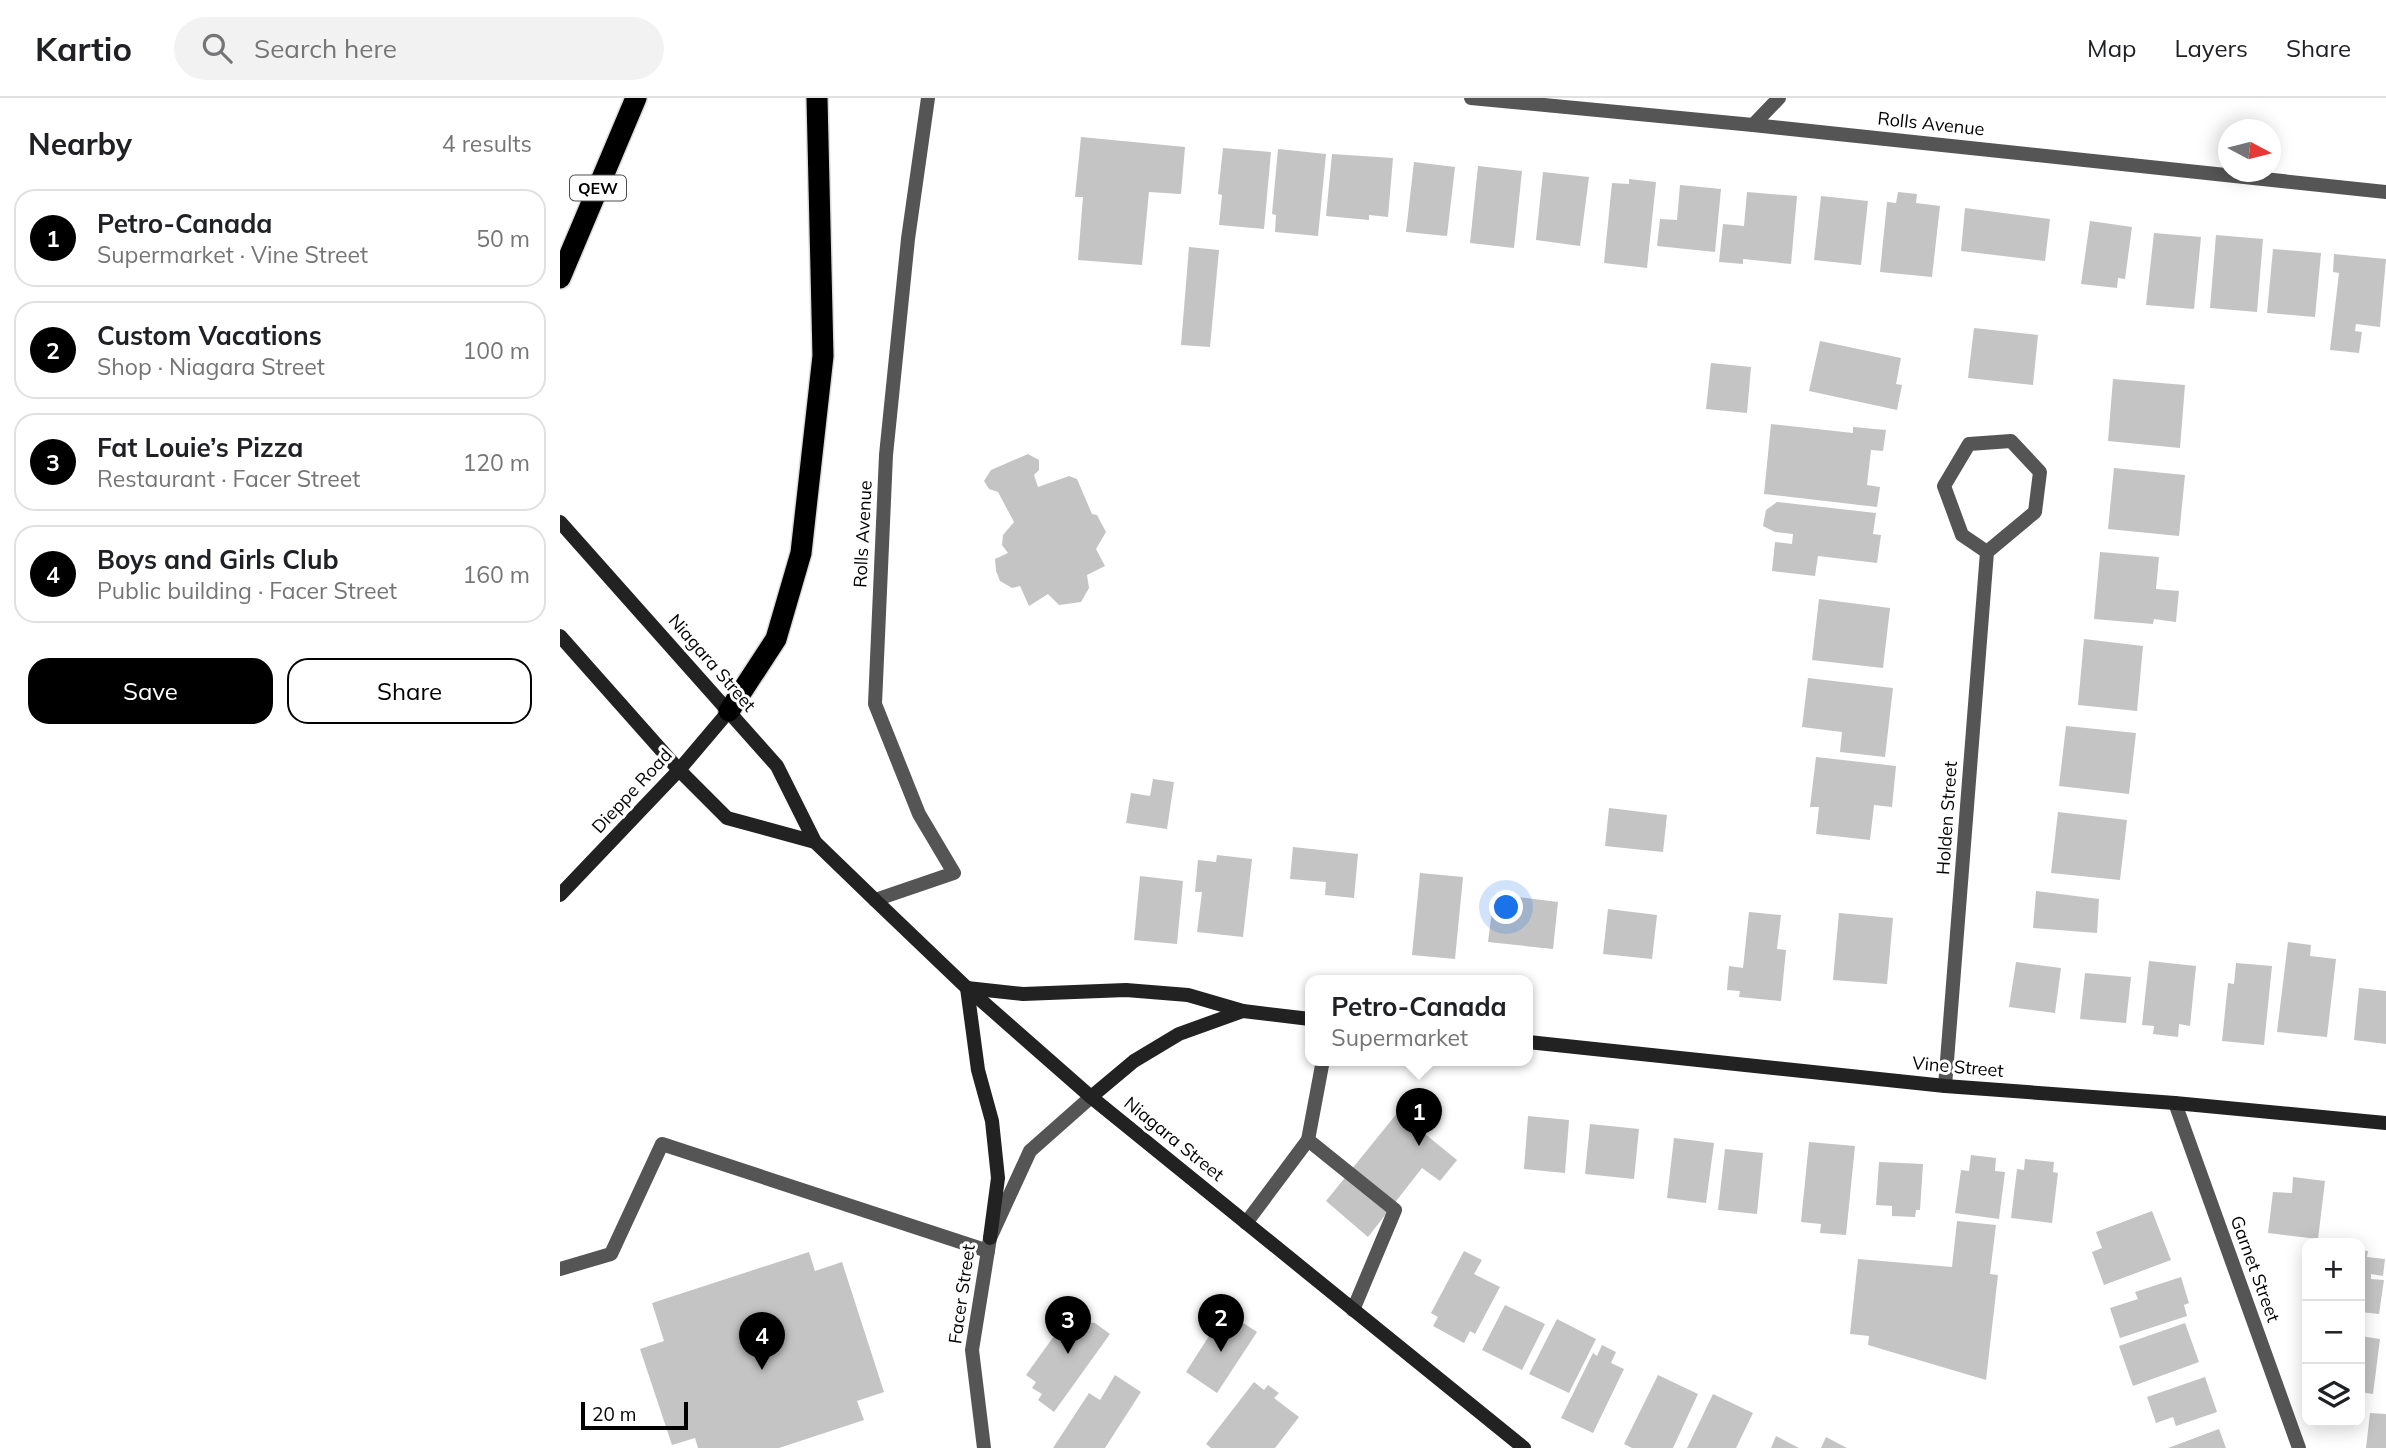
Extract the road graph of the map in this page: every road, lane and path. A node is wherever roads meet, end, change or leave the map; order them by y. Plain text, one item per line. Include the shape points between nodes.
1 (636, 98) edge
2 (817, 98) edge
3 (928, 98) edge
4 (1472, 98) edge
5 (1779, 98) edge
6 (1753, 125) junction
7 (2386, 192) edge
8 (560, 278) edge
9 (560, 522) edge
10 (1987, 552) junction
11 (560, 636) edge
12 (729, 712) junction
13 (679, 771) junction
14 (815, 842) junction
15 (560, 895) edge
16 (875, 900) junction
17 (967, 988) junction
18 (1243, 1011) junction
19 (1305, 1017) edge
20 (1533, 1043) edge
21 (1322, 1066) edge
22 (1945, 1086) junction
23 (1091, 1097) junction
24 (2175, 1103) junction
25 (2386, 1123) edge
26 (1308, 1140) junction
27 (1246, 1223) junction
28 (989, 1245) junction
29 (560, 1269) edge
30 (1353, 1310) junction
31 (984, 1448) edge
32 (1524, 1448) edge
33 (2299, 1448) edge

1 - 8 highway, QEW
2 - 12 highway via 823,356 801,553 776,639
3 - 16 street, Rolls Avenue via 886,455 876,704 919,814 954,873
4 - 6 street, Rolls Avenue
5 - 6 street
6 - 7 street, Rolls Avenue
9 - 12 main road, Niagara Street
10 - 10 street via 2035,512 2040,472 2011,440 1969,444 1944,486 1962,535
10 - 22 street, Holden Street
11 - 13 main road, Niagara Street
12 - 13 main road, Dieppe Road
12 - 14 main road, Niagara Street via 778,766
13 - 14 main road, Niagara Street via 727,818
13 - 15 main road, Dieppe Road
14 - 16 main road, Niagara Street
16 - 17 main road, Niagara Street
17 - 18 main road via 1188,995
17 - 23 main road, Niagara Street
17 - 28 main road via 998,1178
18 - 19 main road
18 - 23 main road via 1179,1034 1133,1061
20 - 22 main road, Vine Street
21 - 26 street
22 - 24 main road, Vine Street
23 - 27 main road, Niagara Street
23 - 28 street, Facer Street via 1030,1150
24 - 25 main road, Vine Street
24 - 33 street, Garnet Street
26 - 27 street
26 - 30 street via 1395,1210
27 - 30 main road, Niagara Street
28 - 29 street via 662,1144 611,1254
28 - 31 street, Facer Street via 972,1350
30 - 32 main road, Niagara Street

